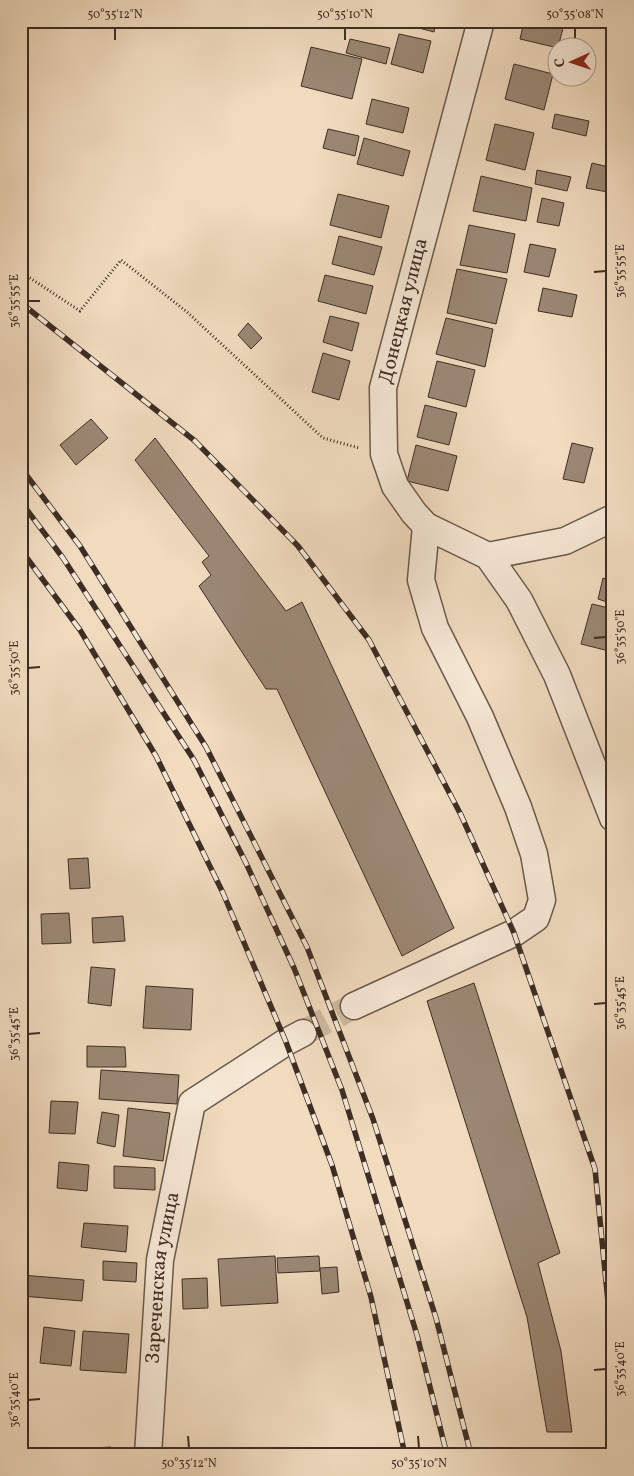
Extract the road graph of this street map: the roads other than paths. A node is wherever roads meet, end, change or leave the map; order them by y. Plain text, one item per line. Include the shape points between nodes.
1 (480, 21) edge
2 (613, 518) edge
3 (426, 526) junction
4 (488, 556) junction
5 (613, 818) edge
6 (354, 1006) tunnel mouth
7 (302, 1033) tunnel mouth
8 (148, 1455) edge

1 - 3 street, Донецкая улица via 383,388 384,454 395,486
2 - 4 street via 564,541
3 - 4 street, Донецкая улица
3 - 6 street via 421,580 435,628 480,717 518,807 534,854 542,900 536,918 514,933
4 - 5 street via 519,600 557,675
7 - 8 street, Зареченская улица via 192,1103 160,1260

